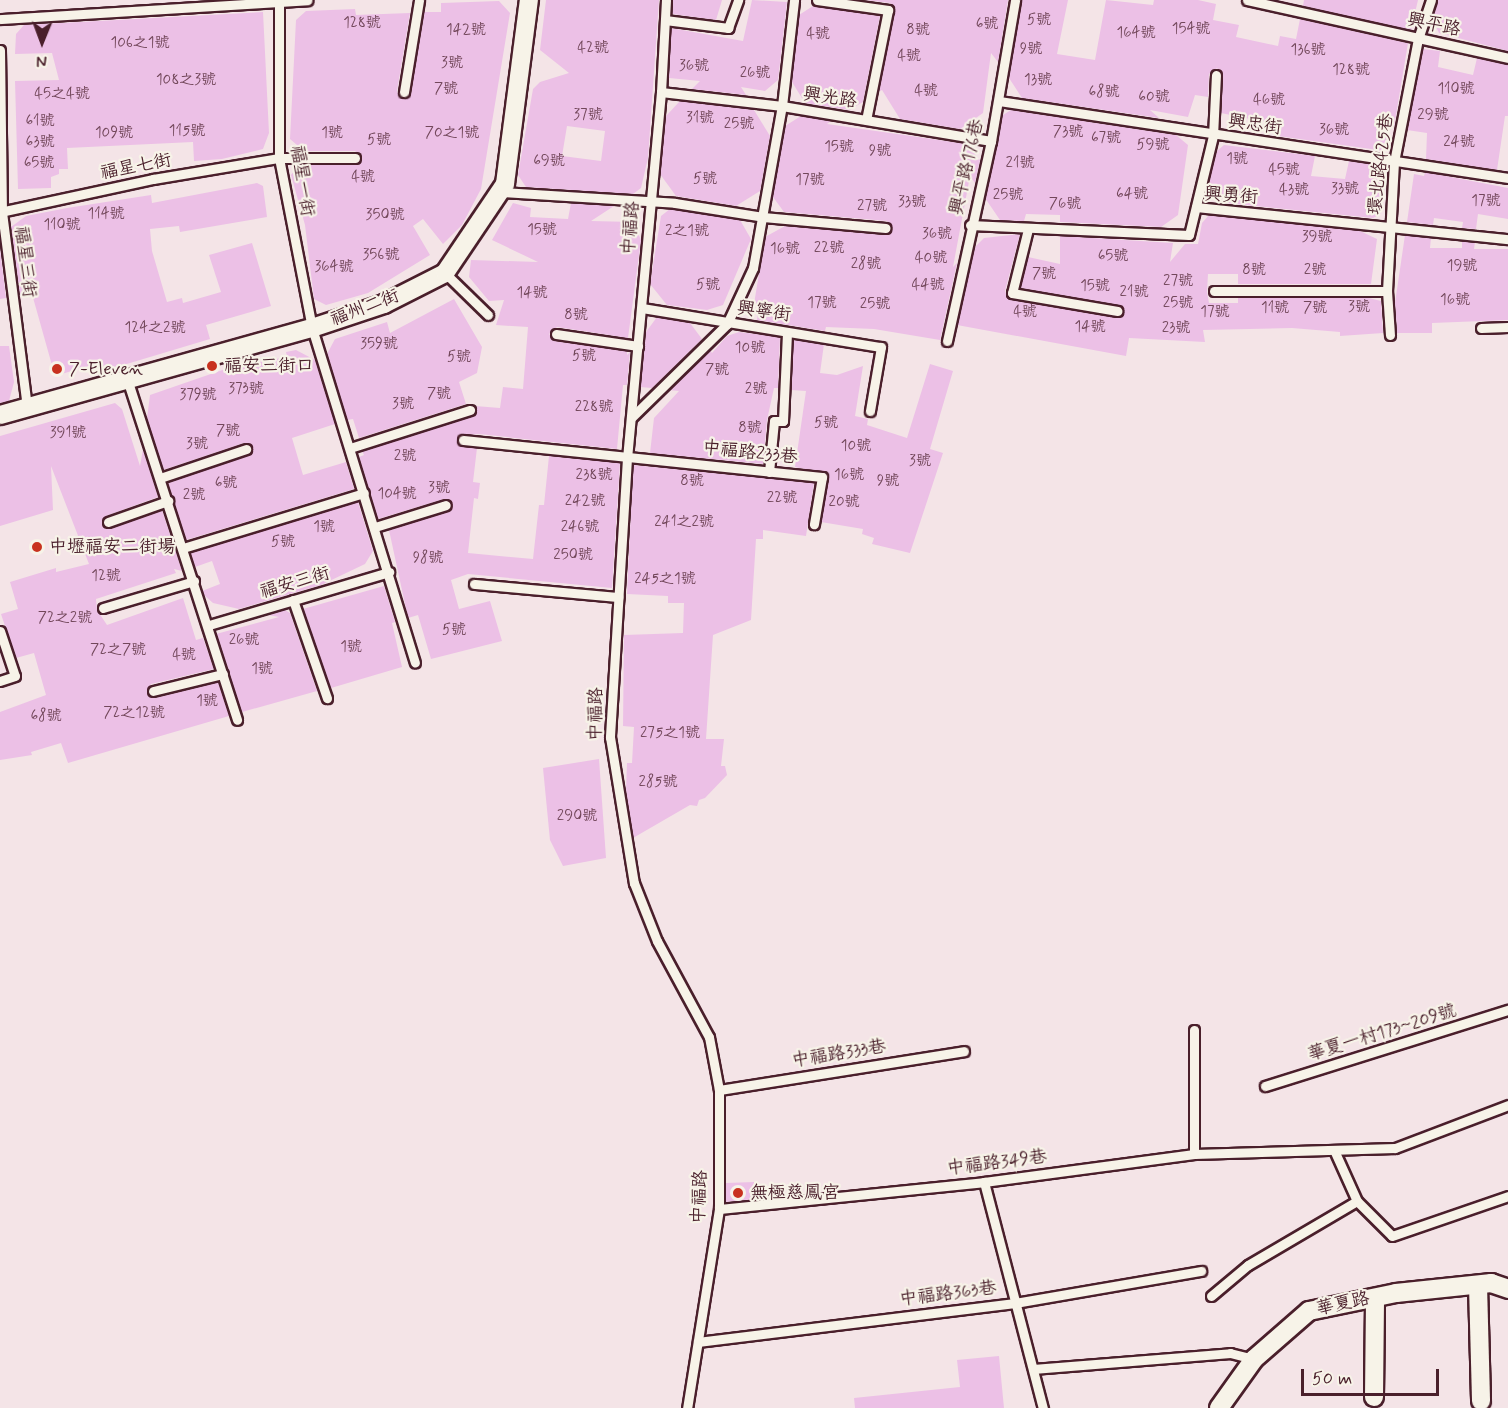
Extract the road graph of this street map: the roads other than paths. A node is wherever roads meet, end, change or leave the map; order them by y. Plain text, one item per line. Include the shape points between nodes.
1 (308, 0) edge
2 (419, 0) edge
3 (529, 0) edge
4 (666, 0) edge
5 (738, 0) edge
6 (794, 0) edge
7 (818, 0) edge
8 (1015, 0) edge
9 (1247, 0) edge
10 (1431, 0) edge
11 (279, 1) edge
12 (0, 19) edge
13 (665, 20) junction
14 (1418, 39) junction
15 (0, 50) edge
16 (1508, 58) edge
17 (1216, 75) dead end
18 (1, 85) edge
19 (404, 92) dead end
20 (662, 92) junction
21 (999, 101) junction
22 (782, 106) junction
23 (866, 120) junction
24 (1213, 136) junction
25 (992, 141) junction
26 (279, 158) junction
27 (355, 158) dead end
28 (1394, 162) junction
29 (1508, 178) edge
30 (501, 192) junction
31 (650, 203) junction
32 (1196, 207) junction
33 (1, 212) edge
34 (763, 217) junction
35 (970, 225) junction
36 (886, 228) dead end
37 (1390, 228) junction
38 (1028, 229) junction
39 (1508, 239) edge
40 (445, 273) junction
41 (1214, 291) dead end
42 (1387, 291) junction
43 (642, 308) junction
44 (1117, 310) dead end
45 (488, 315) dead end
46 (727, 324) junction
47 (1481, 327) dead end
48 (1508, 327) edge
49 (312, 328) junction
50 (787, 332) junction
51 (556, 334) dead end
52 (1390, 335) dead end
53 (947, 341) dead end
54 (638, 346) junction
55 (128, 382) junction
56 (27, 406) junction
57 (470, 410) dead end
58 (870, 411) dead end
59 (0, 415) edge
60 (633, 417) junction
61 (463, 440) dead end
62 (350, 448) junction
63 (246, 449) dead end
64 (627, 458) junction
65 (770, 472) junction
66 (160, 478) junction
67 (364, 493) junction
68 (168, 501) junction
69 (446, 505) dead end
70 (108, 522) dead end
71 (814, 524) dead end
72 (375, 527) junction
73 (183, 548) junction
74 (389, 572) junction
75 (194, 581) junction
76 (474, 584) dead end
77 (618, 597) junction
78 (293, 600) junction
79 (103, 608) dead end
80 (209, 625) junction
81 (0, 631) edge
82 (415, 663) dead end
83 (223, 674) junction
84 (0, 681) edge
85 (153, 691) dead end
86 (327, 698) dead end
87 (237, 720) dead end
88 (1508, 1010) edge
89 (1194, 1030) dead end
90 (964, 1051) dead end
91 (1265, 1086) dead end
92 (719, 1090) junction
93 (1508, 1105) edge
94 (1334, 1150) junction
95 (1194, 1154) junction
96 (984, 1182) junction
97 (1508, 1196) edge
98 (1357, 1201) junction
99 (719, 1209) junction
100 (1201, 1271) dead end
101 (1478, 1285) junction
102 (1508, 1289) edge
103 (1211, 1296) dead end
104 (1375, 1298) junction
105 (1015, 1303) junction
106 (698, 1342) junction
107 (1254, 1359) junction
108 (1032, 1369) junction
109 (1374, 1397) dead end
110 (1481, 1401) dead end
111 (687, 1408) edge
112 (1042, 1408) edge
113 (1219, 1408) edge

1 - 11 lane
2 - 19 lane
3 - 30 street, 福州二街
4 - 13 lane, 中福路
5 - 13 lane via 728,27
6 - 22 lane
7 - 23 lane via 888,10
8 - 21 lane, 興平路176巷
9 - 14 lane, 興平路
10 - 14 lane, 環北路425巷
11 - 12 lane
11 - 26 lane, 福星一街
13 - 20 lane, 中福路
14 - 16 lane, 興平路
14 - 28 lane, 環北路425巷
15 - 18 lane, 福星三街
17 - 24 lane
18 - 33 lane, 福星三街
20 - 22 lane, 興光路
20 - 31 lane, 中福路
21 - 24 lane, 興忠街
21 - 25 lane, 興平路176巷
22 - 23 lane, 興光路
22 - 34 lane
23 - 25 lane, 興光路
24 - 28 lane, 興忠街
24 - 32 lane
25 - 35 lane, 興平路176巷
26 - 27 lane, 福星七街
26 - 33 lane, 福星七街 via 153,179
26 - 49 lane, 福星一街
28 - 29 lane, 興忠街
28 - 37 lane, 環北路425巷
30 - 31 lane
30 - 40 street, 福州二街
31 - 34 lane via 675,203
31 - 43 lane, 中福路
32 - 37 lane, 興勇街
32 - 38 lane, 興勇街 via 1190,235
33 - 56 lane, 福星三街
34 - 36 lane
34 - 46 lane via 753,268
35 - 38 lane, 興勇街
35 - 53 lane, 興平路176巷
37 - 39 lane, 興勇街
37 - 42 lane, 環北路425巷
38 - 44 lane via 1012,293
40 - 45 lane
40 - 49 street, 福州二街 via 384,304
41 - 42 lane
42 - 52 lane, 環北路425巷
43 - 46 lane, 興寧街
43 - 54 lane, 中福路
46 - 50 lane, 興寧街
46 - 60 lane
47 - 48 lane
49 - 55 street, 福州二街
49 - 62 lane
50 - 58 lane, 興寧街 via 881,347
50 - 65 lane via 783,421 774,421
51 - 54 lane
54 - 60 lane, 中福路
55 - 56 street, 福州二街
55 - 66 lane
56 - 59 street, 福州二街
57 - 62 lane
60 - 64 lane, 中福路
61 - 64 lane, 中福路233巷
62 - 67 lane
63 - 66 lane
64 - 65 lane, 中福路233巷
64 - 77 lane, 中福路
65 - 71 lane, 中福路233巷 via 822,477
66 - 68 lane
67 - 72 lane
67 - 73 lane
68 - 70 lane
68 - 73 lane
69 - 72 lane
72 - 74 lane
73 - 75 lane
74 - 78 lane, 福安三街
74 - 82 lane
75 - 79 lane
75 - 80 lane
76 - 77 lane
77 - 92 lane, 中福路 via 610,737 622,829 634,883 657,941 709,1037
78 - 80 lane, 福安三街
78 - 86 lane
80 - 83 lane
81 - 84 lane via 15,676
83 - 85 lane
83 - 87 lane
88 - 91 lane, 華夏一村173~209號
89 - 95 lane
90 - 92 lane, 中福路333巷
92 - 99 lane, 中福路
93 - 94 lane, 中福路349巷 via 1395,1148
94 - 95 lane, 中福路349巷
94 - 98 lane
95 - 96 lane, 中福路349巷
96 - 99 lane, 中福路349巷
96 - 105 lane
97 - 98 lane via 1392,1236
98 - 103 lane via 1248,1265
99 - 106 lane, 中福路
100 - 105 lane, 中福路363巷
101 - 102 street, 華夏路 via 1491,1283
101 - 104 street, 華夏路
101 - 110 street
104 - 107 street, 華夏路 via 1309,1311
104 - 109 street
105 - 106 lane, 中福路363巷
105 - 108 lane
106 - 111 lane, 中福路
107 - 108 lane via 1230,1353
107 - 113 street, 華夏路
108 - 112 lane

